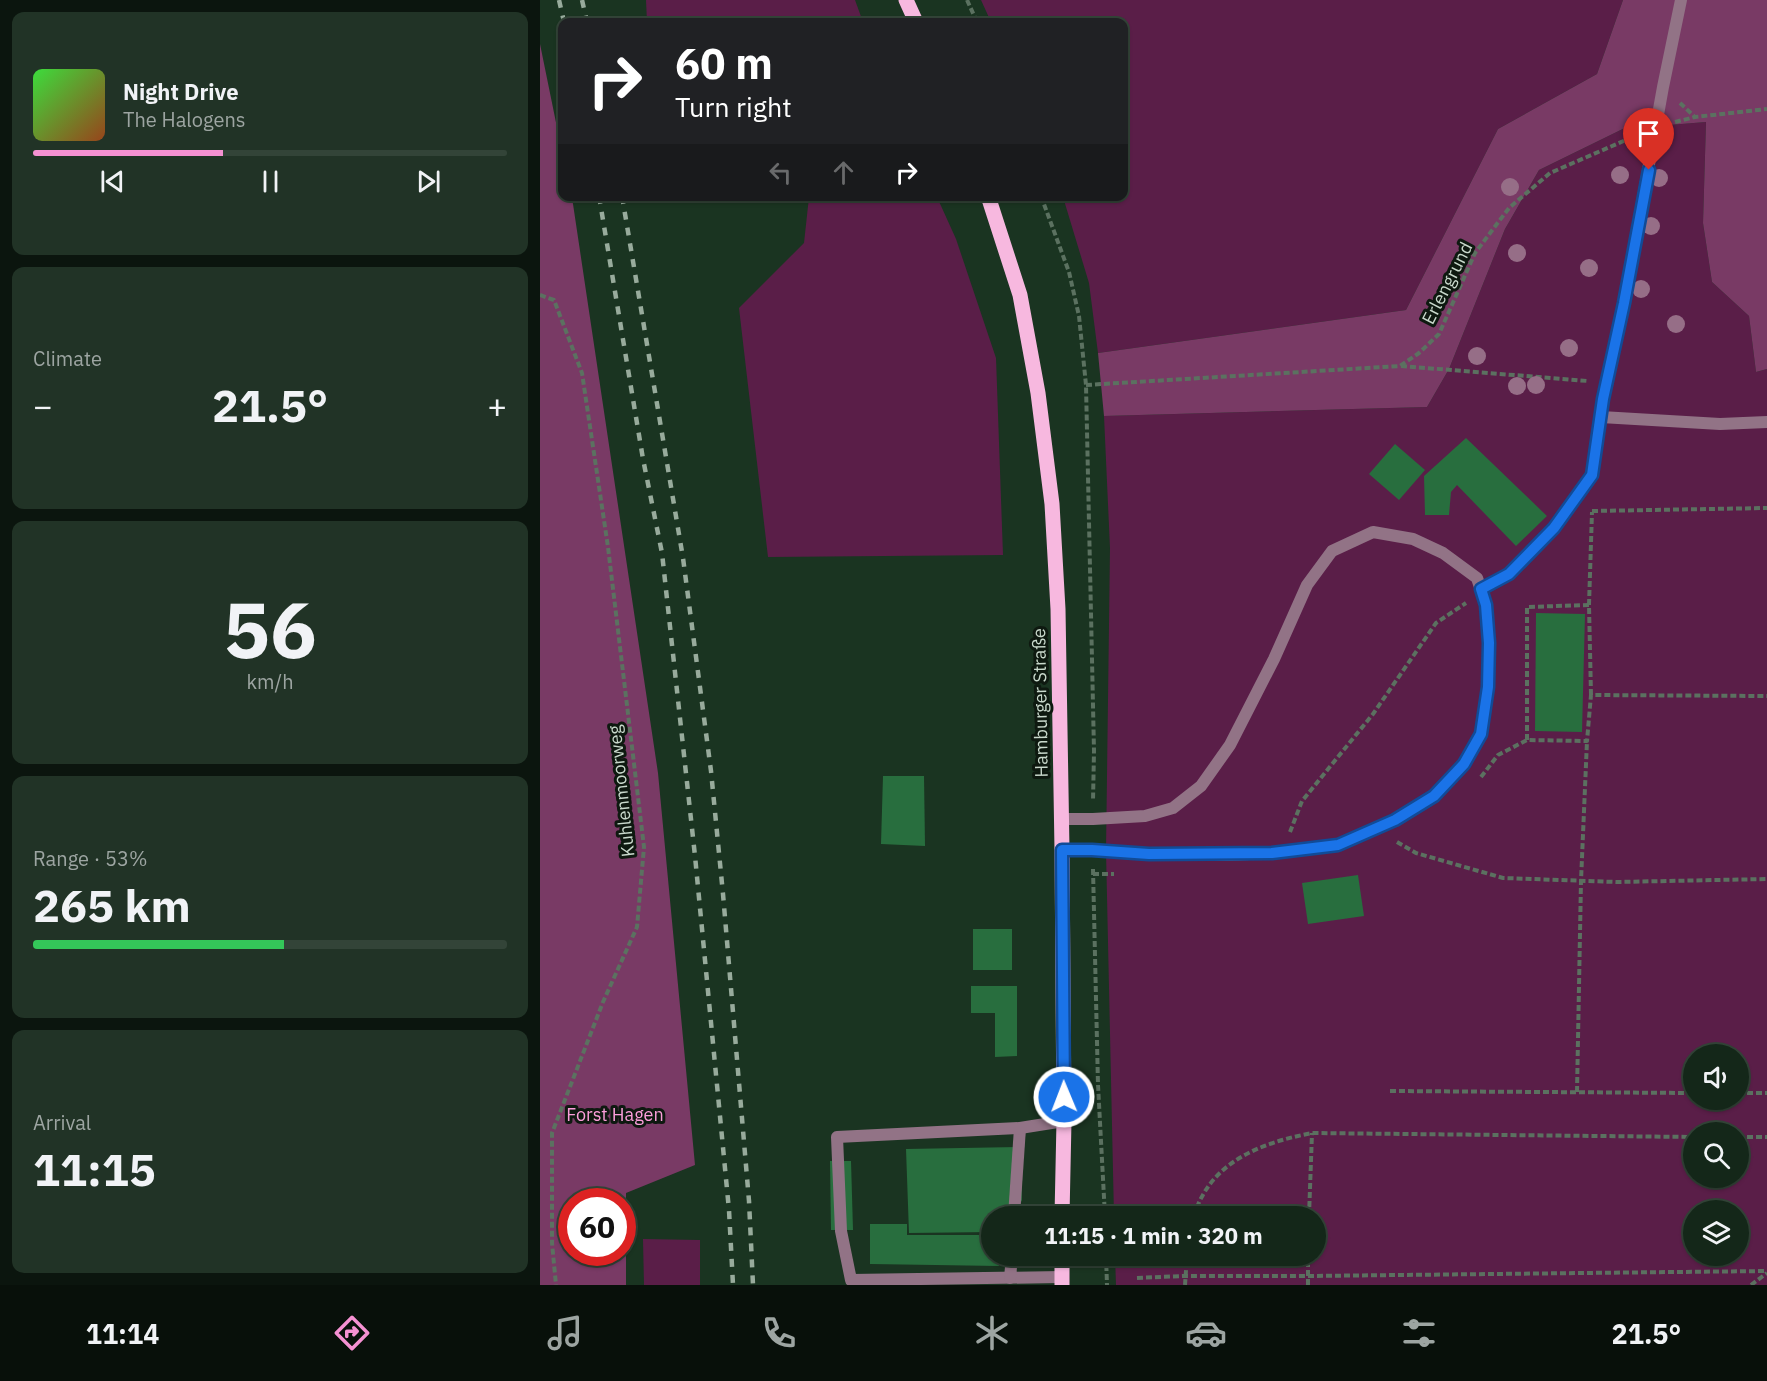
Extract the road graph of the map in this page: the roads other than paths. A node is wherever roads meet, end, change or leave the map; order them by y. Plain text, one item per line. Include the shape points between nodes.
1 (906, 0) edge
2 (1681, 0) edge
3 (914, 18) edge
4 (990, 201) edge
5 (1601, 417) junction
6 (1767, 422) edge
7 (1482, 592) junction
8 (1062, 819) junction
9 (1062, 850) junction
10 (1064, 1121) junction
11 (1020, 1128) junction
12 (1015, 1206) edge
13 (1062, 1206) edge
14 (1011, 1266) edge
15 (1062, 1266) edge
16 (1010, 1278) junction
17 (1061, 1281) edge

1 - 3 main road
2 - 5 lane
4 - 8 main road, Hamburger Straße via 1020,295 1052,504
5 - 6 lane via 1720,424
5 - 7 lane via 1592,475 1554,528 1509,574
7 - 8 lane via 1478,579 1469,572 1443,553 1413,539 1374,532 1332,552 1306,585 1241,723 1201,786 1173,808 1145,816
7 - 9 lane via 1488,624 1488,676 1481,734 1464,764 1434,796 1395,820 1338,845 1282,852 1227,855
8 - 9 main road, Hamburger Straße
9 - 10 main road, Hamburger Straße
10 - 11 lane
10 - 13 main road, Hamburger Straße
11 - 12 lane
11 - 16 lane via 837,1137 841,1231 850,1280
14 - 16 lane
15 - 17 main road
16 - 17 lane

